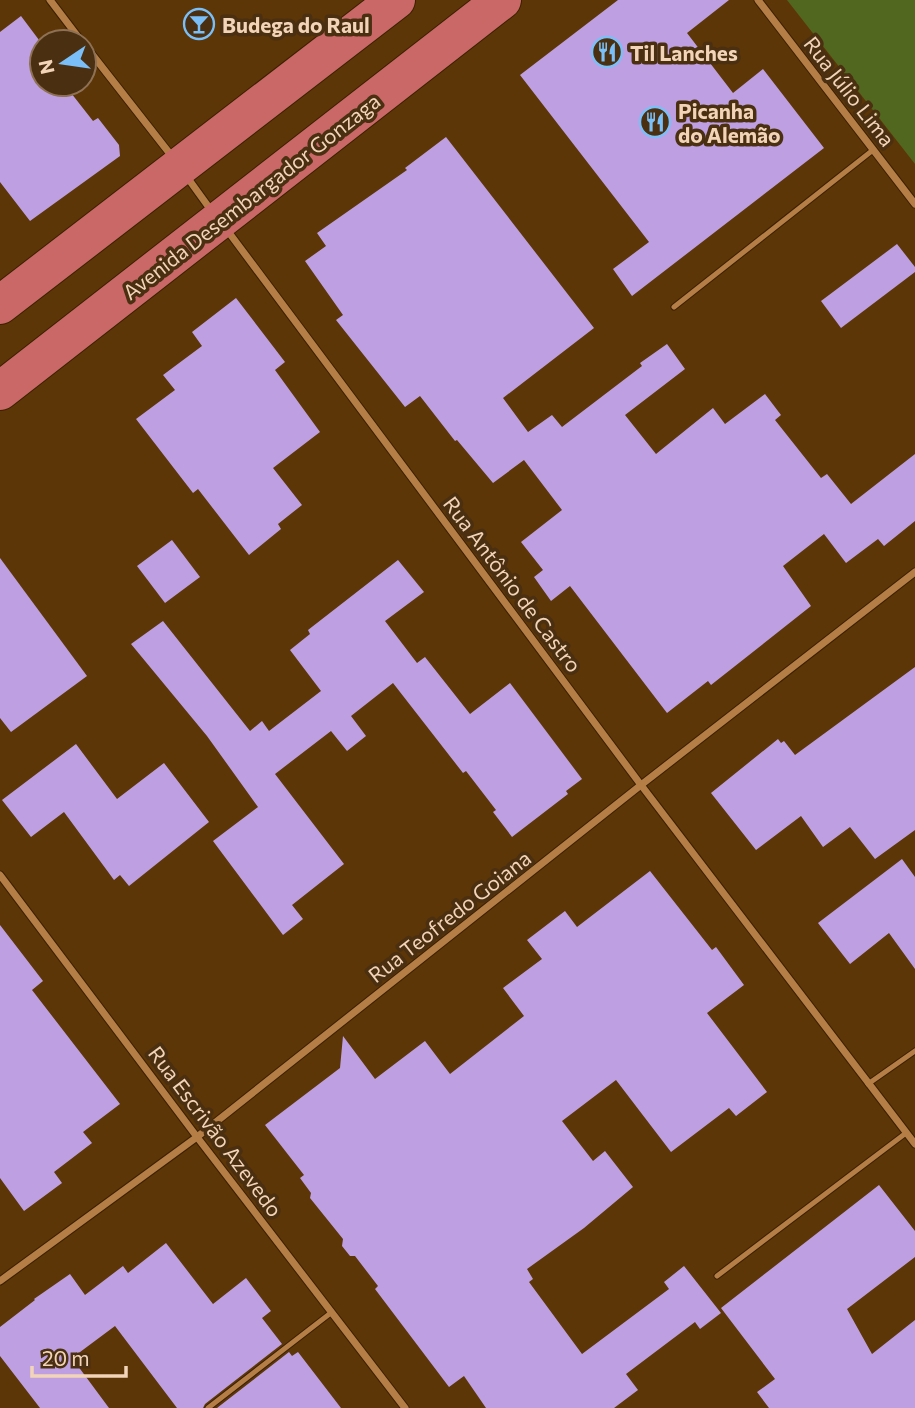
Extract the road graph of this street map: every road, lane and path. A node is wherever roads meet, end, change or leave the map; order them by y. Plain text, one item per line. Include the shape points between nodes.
1 (50, 0) edge
2 (396, 0) edge
3 (502, 0) edge
4 (758, 0) edge
5 (71, 28) edge
6 (98, 62) edge
7 (873, 150) junction
8 (179, 166) junction
9 (915, 204) edge
10 (220, 221) junction
11 (0, 305) edge
12 (674, 307) dead end
13 (0, 391) edge
14 (915, 572) edge
15 (641, 785) junction
16 (1, 879) edge
17 (915, 1051) edge
18 (868, 1084) junction
19 (906, 1133) junction
20 (197, 1137) junction
21 (915, 1144) edge
22 (717, 1276) dead end
23 (0, 1282) edge
24 (332, 1312) junction
25 (208, 1408) edge
26 (405, 1408) edge

1 - 5 street, Rua Antônio de Castro
2 - 8 main road
3 - 10 main road, Avenida Desembargador Gonzaga
4 - 7 street, Rua Júlio Lima
6 - 8 street, Rua Antônio de Castro
7 - 9 street, Rua Júlio Lima
7 - 12 lane
8 - 10 street, Rua Antônio de Castro
8 - 11 main road
10 - 13 main road, Avenida Desembargador Gonzaga
10 - 15 street, Rua Antônio de Castro
14 - 15 street, Rua Teofredo Goiana
15 - 18 street, Rua Antônio de Castro
15 - 20 street, Rua Teofredo Goiana
16 - 20 street, Rua Escrivão Azevedo
17 - 18 lane
18 - 19 street, Rua Antônio de Castro
19 - 21 street, Rua Antônio de Castro
19 - 22 lane
20 - 23 street, Rua Teofredo Goiana
20 - 24 street, Rua Escrivão Azevedo
24 - 25 lane
24 - 26 street, Rua Escrivão Azevedo

